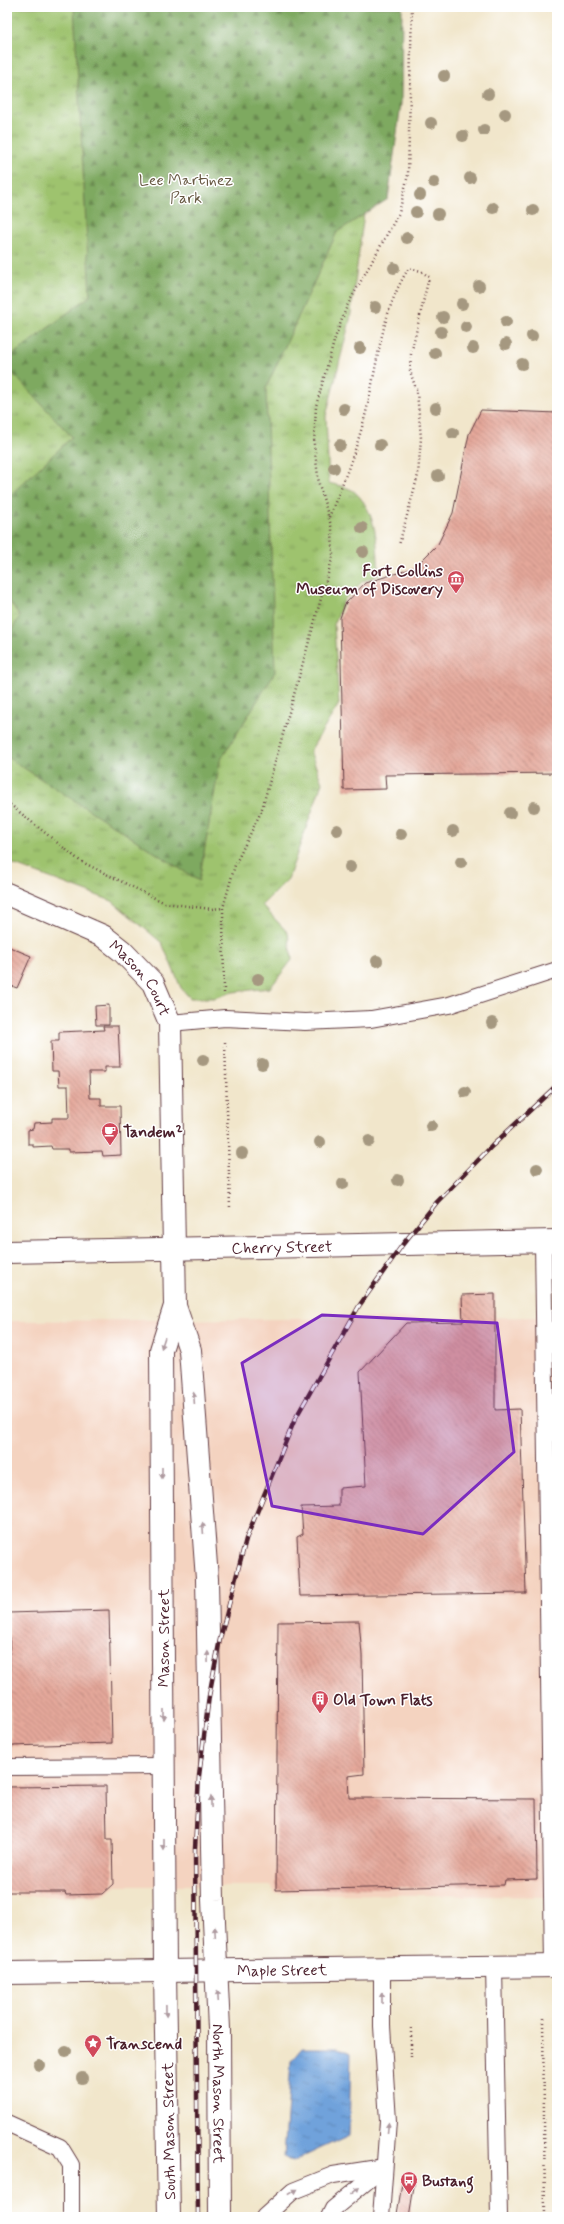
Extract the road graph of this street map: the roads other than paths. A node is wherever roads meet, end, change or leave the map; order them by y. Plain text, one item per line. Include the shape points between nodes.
1 (7, 894) edge
2 (557, 970) edge
3 (170, 1022) junction
4 (550, 1241) edge
5 (174, 1249) junction
6 (7, 1252) edge
7 (175, 1306) junction
8 (164, 1766) junction
9 (7, 1767) edge
10 (555, 1966) edge
11 (494, 1967) junction
12 (382, 1968) junction
13 (217, 1971) junction
14 (165, 1972) junction
15 (7, 1973) edge
16 (7, 2123) edge
17 (384, 2167) junction
18 (71, 2217) edge
19 (169, 2217) edge
20 (220, 2217) edge
21 (264, 2217) edge
22 (329, 2217) edge
23 (380, 2217) edge
24 (499, 2217) edge

1 - 3 street, Mason Court via 103,936 122,951 153,983
2 - 3 lane via 449,1005 371,1018 305,1022 225,1018
3 - 5 street, Mason Court
4 - 5 street, Cherry Street
4 - 10 lane
5 - 6 street, Cherry Street
5 - 7 street, Mason Street
7 -> 8 street, Mason Street via 161,1350
13 -> 7 street, Mason Street via 207,1579 190,1350
8 - 9 lane
8 -> 14 street, Mason Street
10 - 11 street, Maple Street
11 - 12 street, Maple Street
11 - 24 lane
12 - 13 street, Maple Street
17 -> 12 lane via 388,2121 382,2026
13 - 14 street, Maple Street
20 -> 13 street, North Mason Street
14 - 15 street, Maple Street
14 -> 19 street, South Mason Street
16 - 18 lane via 60,2147 71,2165
21 -> 17 lane via 293,2190 333,2175
22 -> 17 lane via 333,2208
17 - 23 lane

